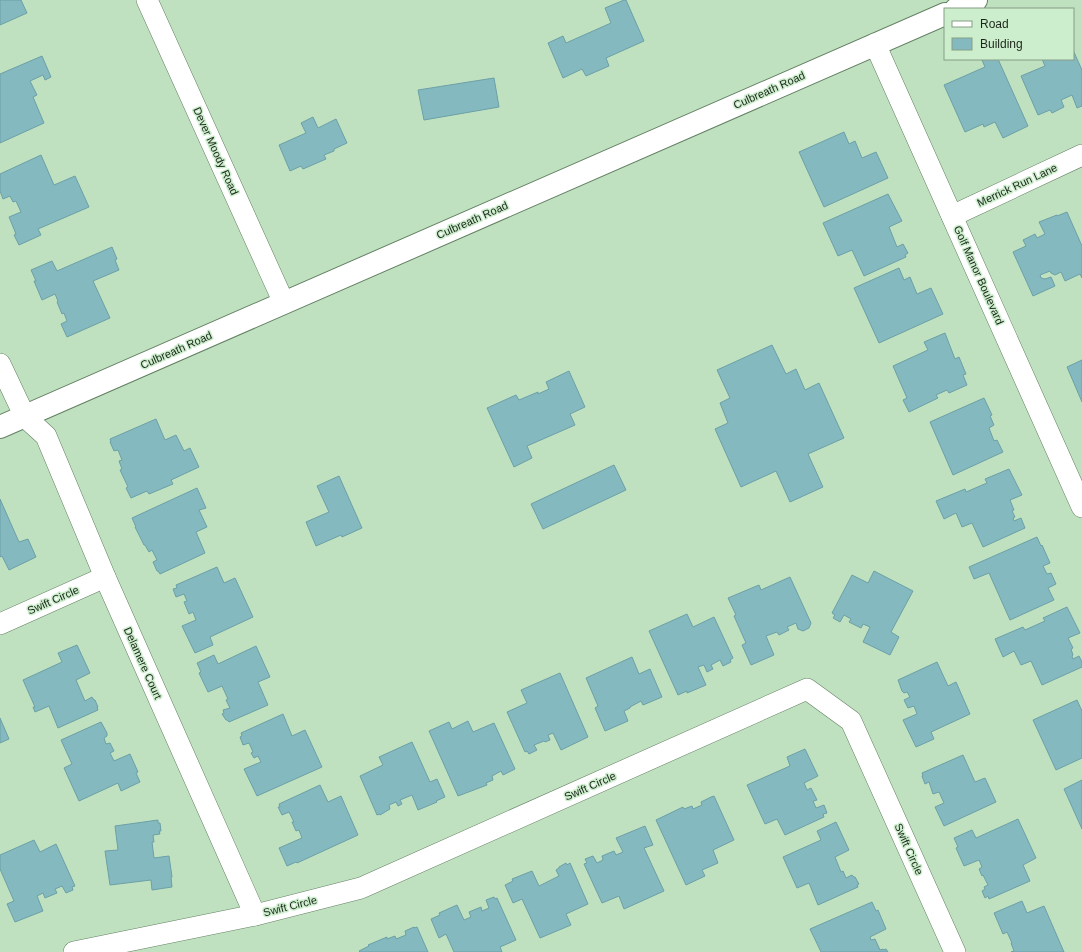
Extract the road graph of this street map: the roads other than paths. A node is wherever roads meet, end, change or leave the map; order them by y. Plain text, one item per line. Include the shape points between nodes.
1 (148, 0) edge
2 (976, 0) edge
3 (958, 8) edge
4 (944, 14) edge
5 (875, 44) junction
6 (1082, 155) edge
7 (952, 216) junction
8 (284, 303) junction
9 (0, 364) edge
10 (24, 417) junction
11 (0, 428) edge
12 (1076, 477) edge
13 (1082, 506) edge
14 (105, 577) junction
15 (0, 624) edge
16 (254, 915) junction
17 (74, 952) edge
18 (955, 952) edge

1 - 8 street, Dever Moody Road
2 - 3 street
4 - 5 street, Culbreath Road
5 - 7 street, Golf Manor Boulevard
5 - 8 street, Culbreath Road
6 - 7 street, Merrick Run Lane
7 - 12 street, Golf Manor Boulevard
8 - 10 street, Culbreath Road
9 - 10 street
10 - 11 street, Culbreath Road
10 - 14 street, Delamere Court via 46,436
12 - 13 street, Golf Manor Boulevard
14 - 15 street, Swift Circle
14 - 16 street, Delamere Court
16 - 17 street, Swift Circle
16 - 18 street, Swift Circle via 361,888 807,689 851,721

